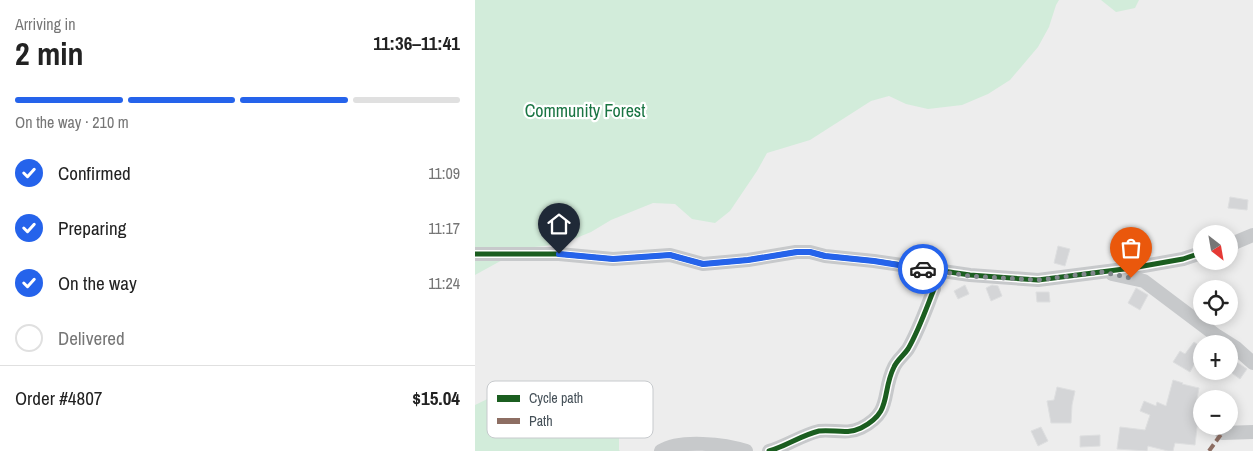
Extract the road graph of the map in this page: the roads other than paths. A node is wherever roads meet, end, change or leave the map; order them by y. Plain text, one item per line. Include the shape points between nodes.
1 (1253, 235) edge
2 (1238, 241) edge
3 (475, 254) edge
4 (1193, 255) edge
5 (927, 270) junction
6 (1102, 272) junction
7 (1253, 363) edge
8 (1238, 432) edge
9 (1253, 432) edge
10 (661, 451) edge
11 (746, 451) edge
12 (769, 451) edge

1 - 2 street
3 - 5 street via 559,254 613,259 670,255 703,264 810,252
4 - 6 street
5 - 6 street via 1038,280
5 - 12 street via 934,289 911,344 891,373 879,414 851,432 821,431
6 - 7 street via 1144,281
8 - 9 street
10 - 11 street via 683,445 717,444

